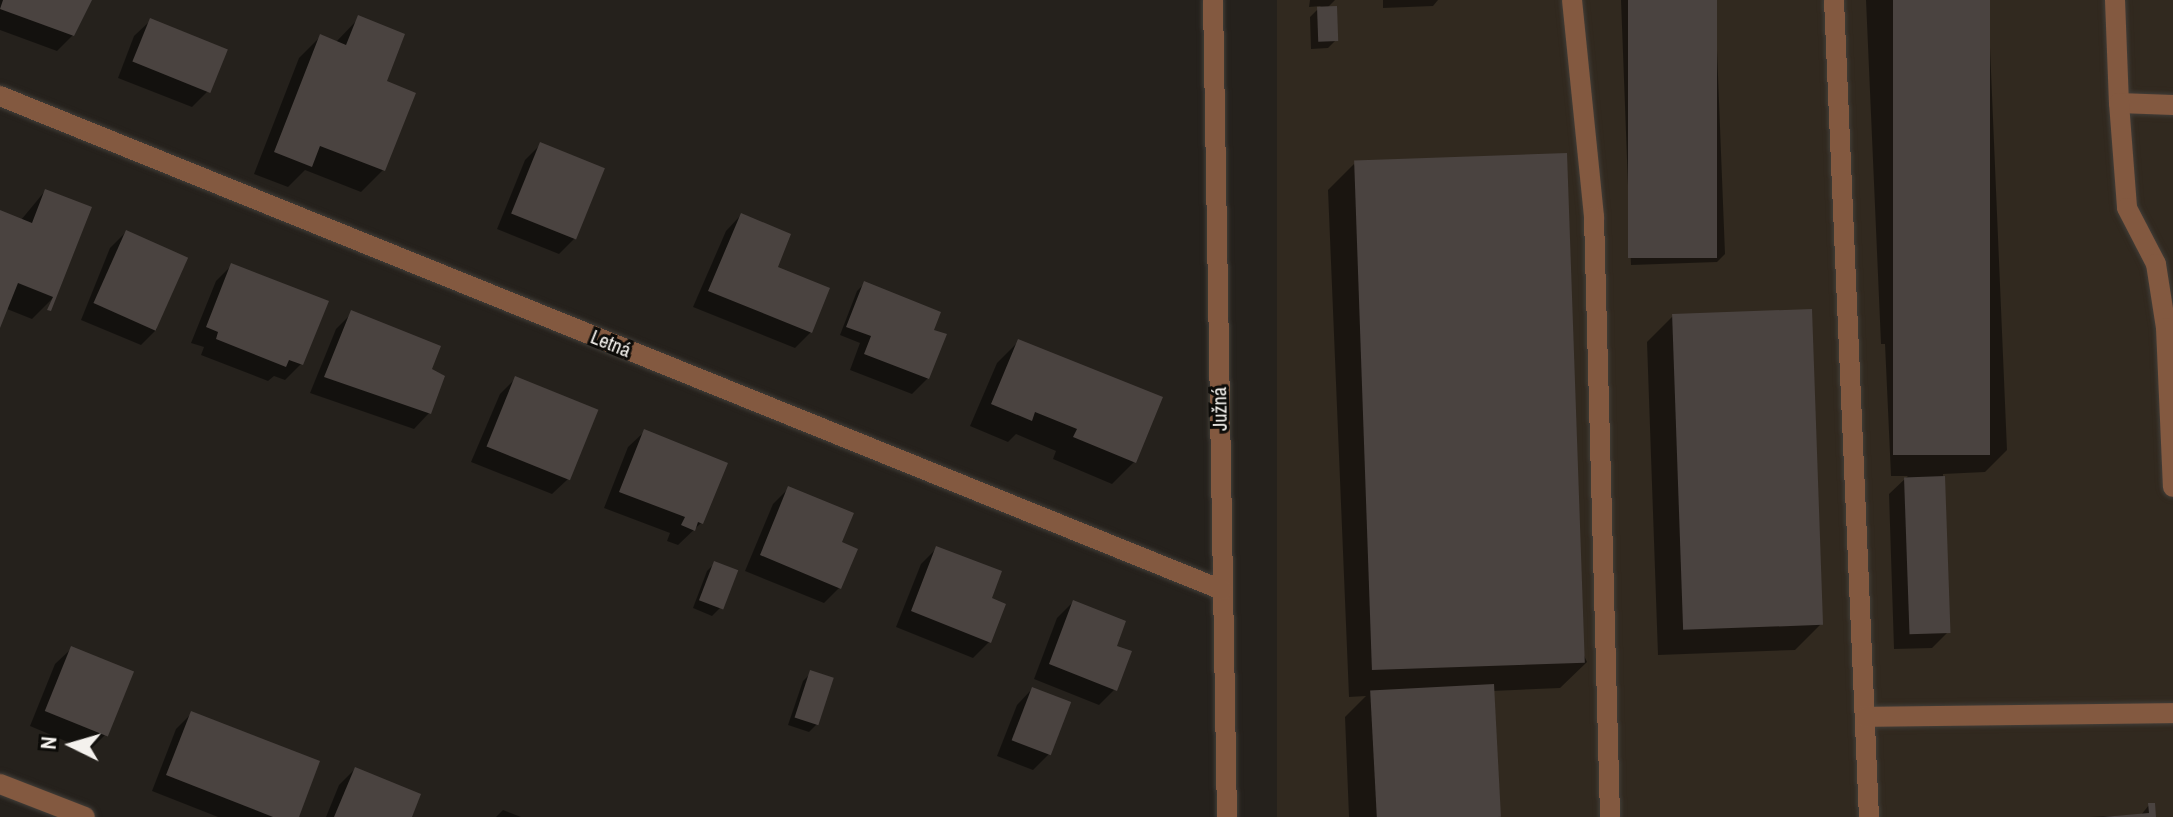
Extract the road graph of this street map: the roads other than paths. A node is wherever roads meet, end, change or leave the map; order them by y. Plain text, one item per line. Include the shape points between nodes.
1 (1213, 0) edge
2 (1572, 0) edge
3 (1834, 0) edge
4 (2115, 0) edge
5 (0, 96) edge
6 (2119, 103) junction
7 (2173, 105) edge
8 (2173, 487) edge
9 (1222, 590) junction
10 (2173, 713) edge
11 (1865, 717) junction
12 (0, 784) edge
13 (85, 817) edge
14 (1227, 817) edge
15 (1610, 817) edge
16 (1869, 817) edge

1 - 9 street, Južná
2 - 15 street via 1594,217
3 - 11 street
4 - 6 street
5 - 9 street, Letná
6 - 7 street
6 - 8 street via 2127,208 2156,264 2166,328
9 - 14 street, Južná
10 - 11 street
11 - 16 street
12 - 13 street

